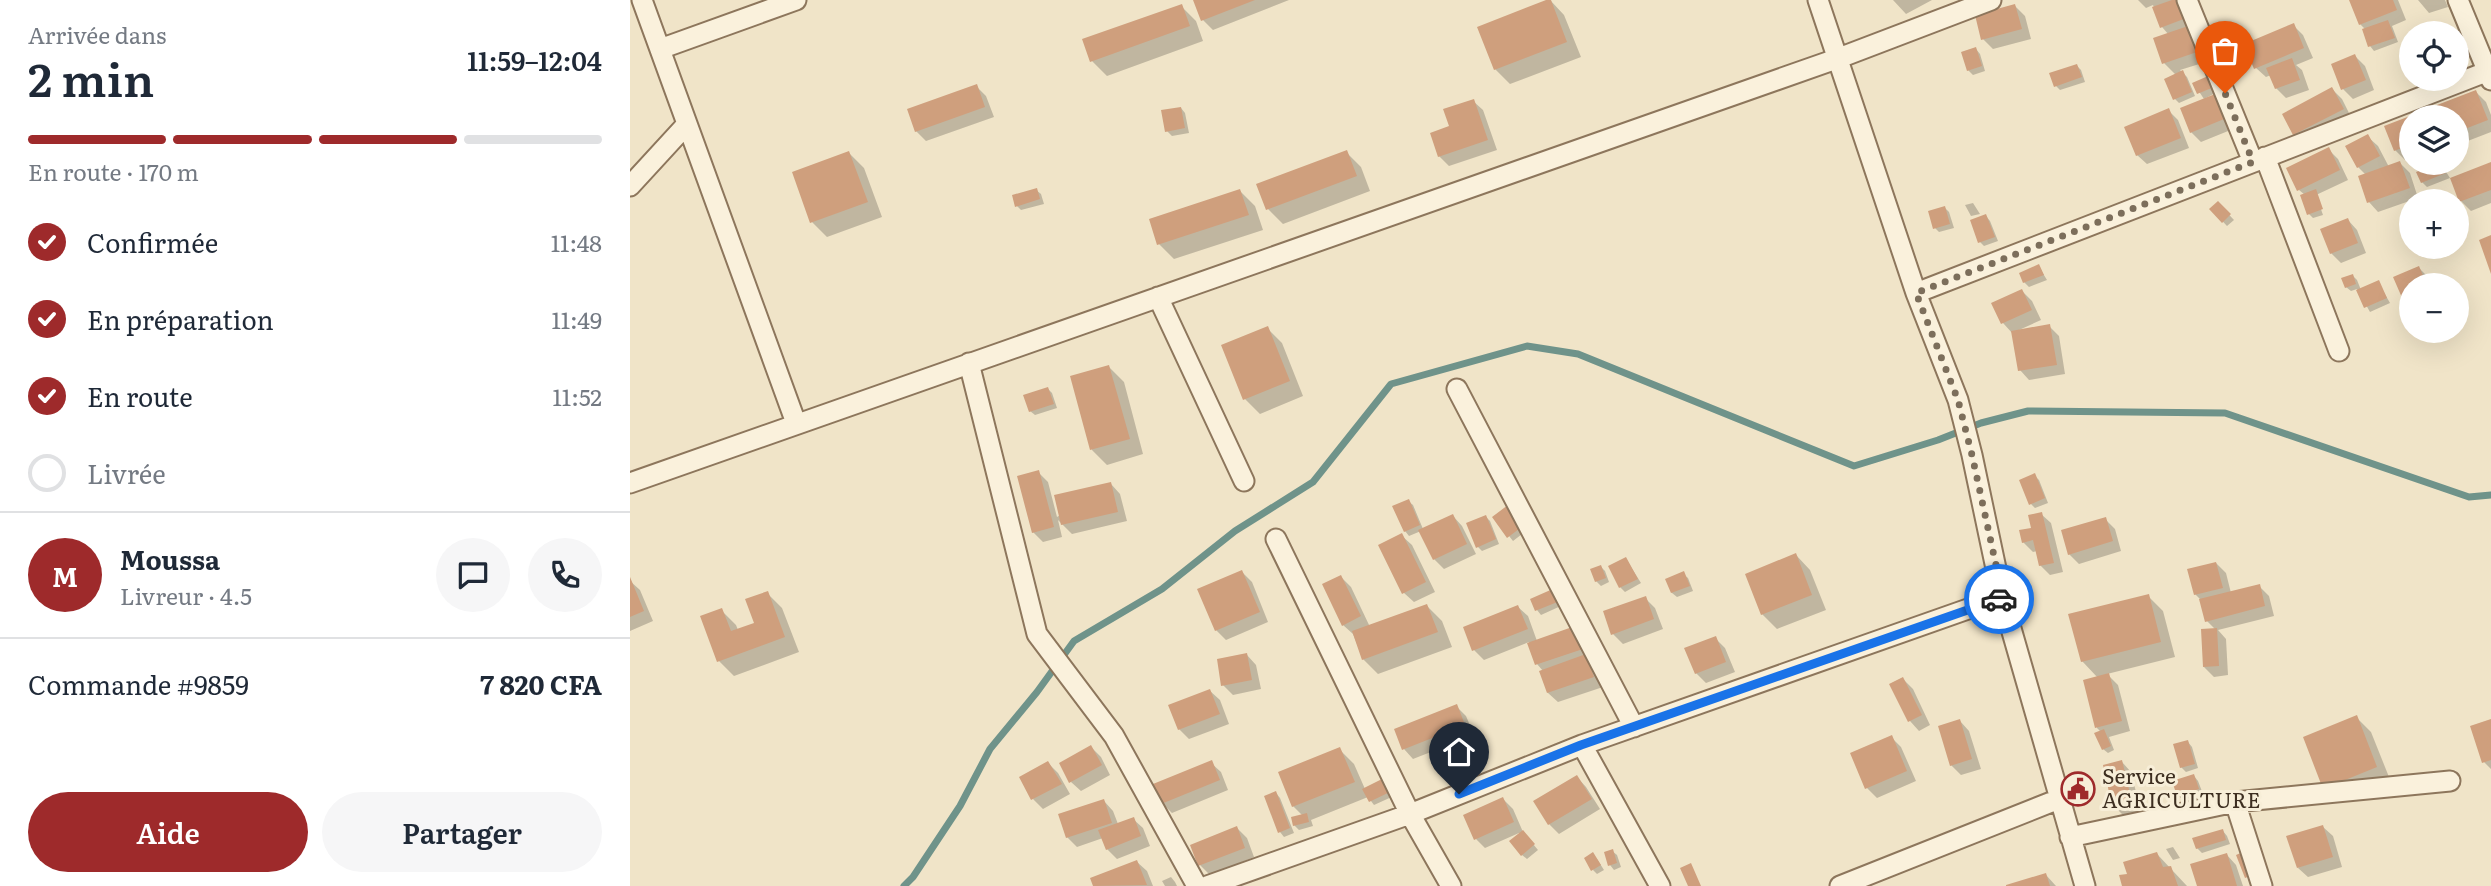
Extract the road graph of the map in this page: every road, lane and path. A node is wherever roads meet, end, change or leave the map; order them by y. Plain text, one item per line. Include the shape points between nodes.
1 (642, 0) edge
2 (796, 0) edge
3 (1818, 0) edge
4 (1991, 0) edge
5 (2188, 0) edge
6 (2458, 0) edge
7 (660, 49) junction
8 (1839, 58) junction
9 (2490, 74) edge
10 (687, 124) junction
11 (2259, 160) junction
12 (630, 186) edge
13 (1916, 293) junction
14 (1158, 297) junction
15 (2339, 351) dead end
16 (969, 363) junction
17 (1457, 389) dead end
18 (796, 424) junction
19 (1244, 481) dead end
20 (630, 483) edge
21 (1276, 539) dead end
22 (2003, 597) junction
23 (1634, 727) junction
24 (1581, 745) junction
25 (2450, 781) dead end
26 (2059, 799) junction
27 (2235, 802) junction
28 (1410, 814) junction
29 (2070, 837) junction
30 (1851, 884) edge
31 (1196, 886) edge
32 (1207, 886) edge
33 (1451, 886) edge
34 (1660, 886) edge
35 (2085, 886) edge
36 (2262, 886) edge

1 - 7 street
2 - 7 street
3 - 8 street
4 - 8 street
5 - 11 street
6 - 9 street
7 - 10 street
8 - 13 street
8 - 14 street
9 - 11 street
10 - 12 street
10 - 18 street
11 - 13 street
11 - 15 street
13 - 22 street via 1958,400
14 - 16 street
14 - 19 street
16 - 18 street
16 - 31 street via 1037,634 1114,736
17 - 23 street
18 - 20 street
21 - 28 street
22 - 23 street
22 - 26 street
23 - 24 street
24 - 28 street
24 - 34 street
25 - 27 street
26 - 29 street
26 - 30 street
27 - 29 street
27 - 36 street
28 - 32 street
28 - 33 street
29 - 35 street

